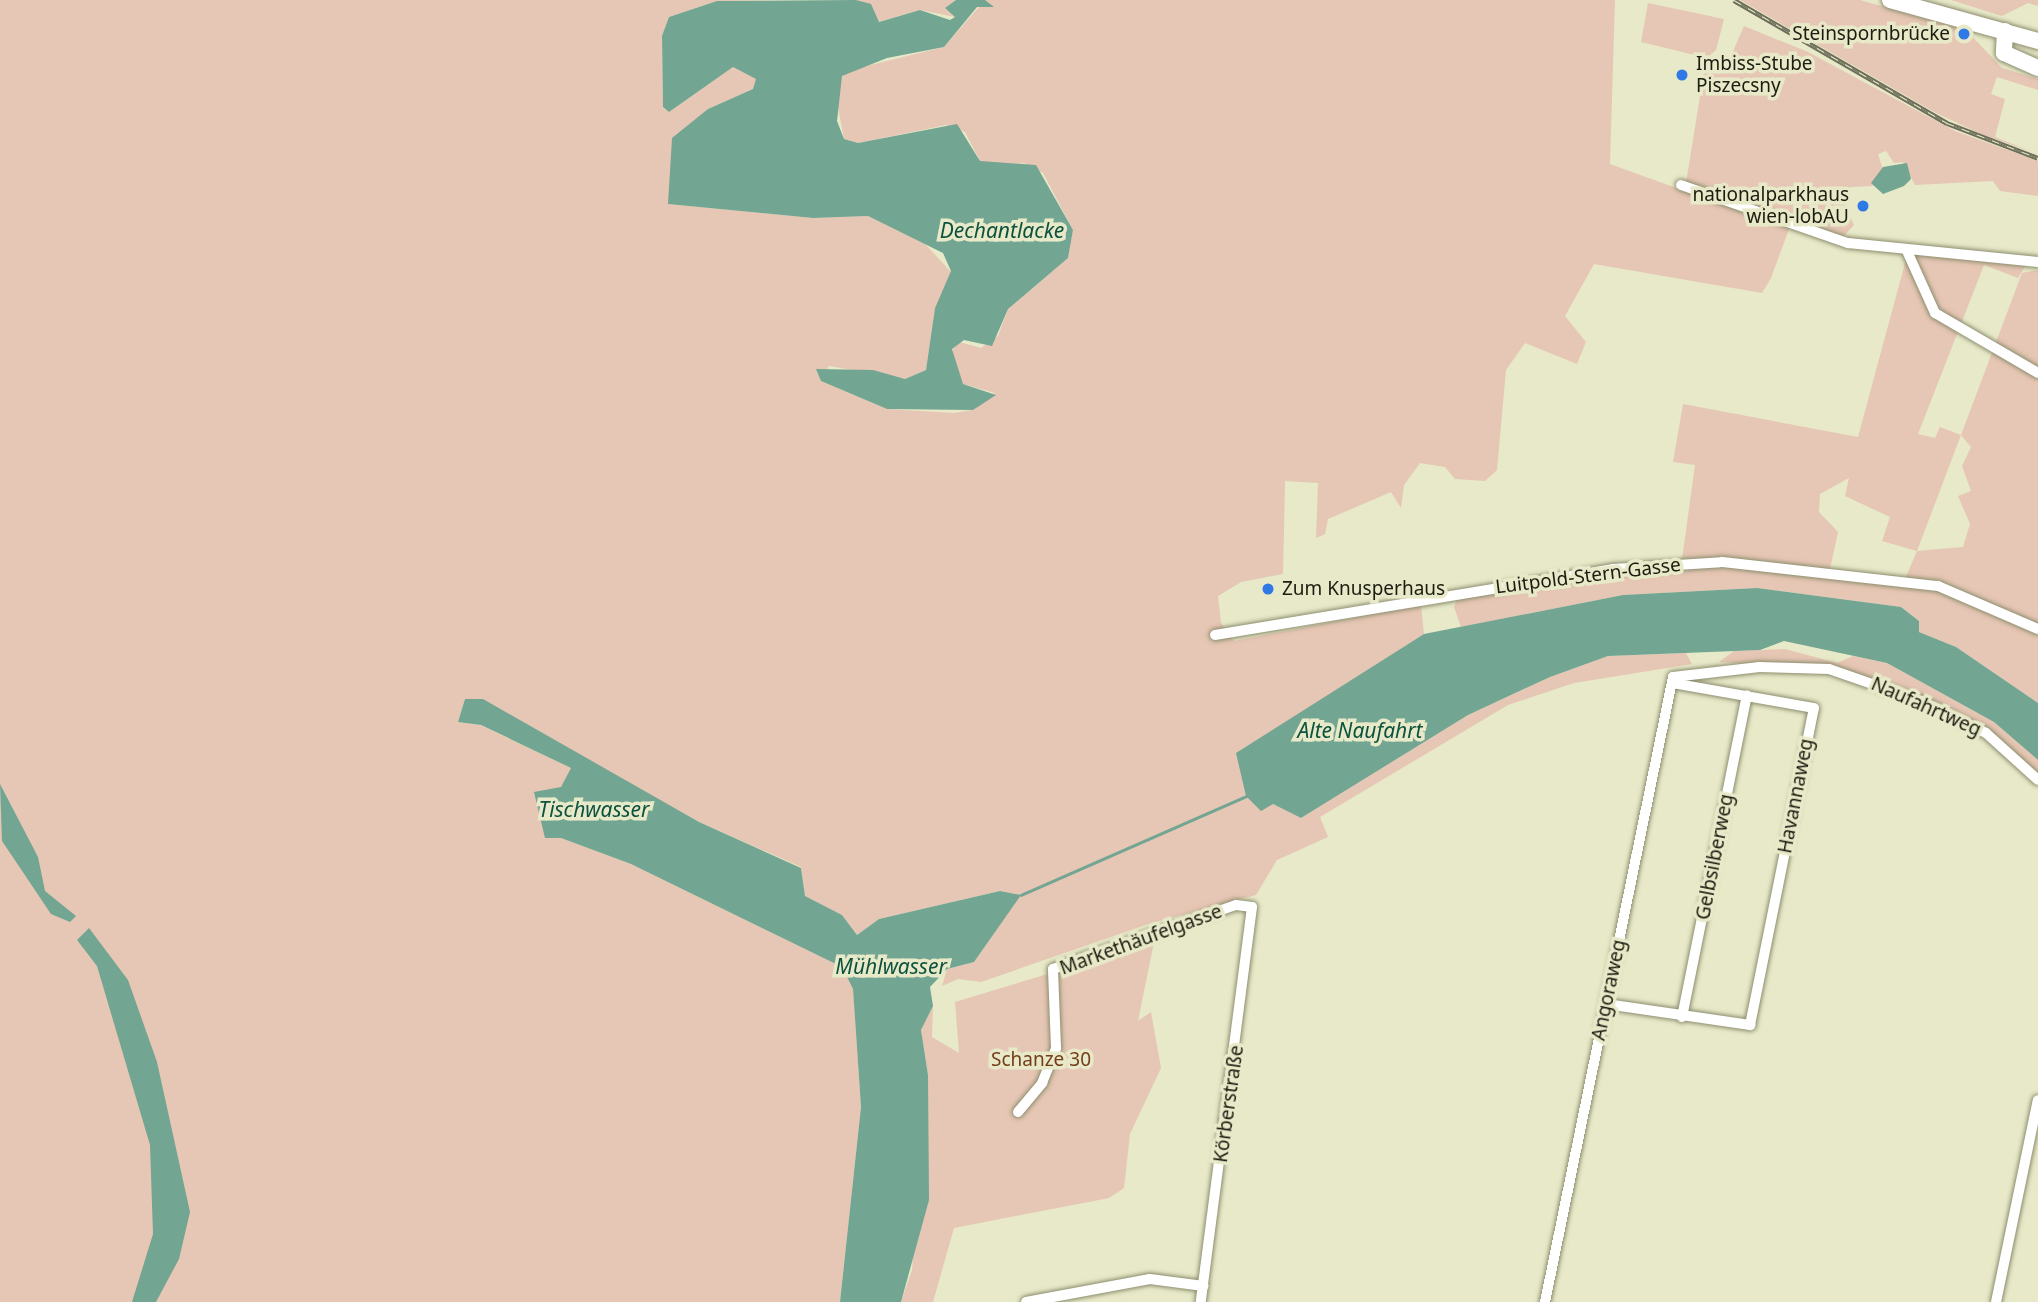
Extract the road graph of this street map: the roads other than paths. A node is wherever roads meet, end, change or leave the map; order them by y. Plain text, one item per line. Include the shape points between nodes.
1 (1890, 0) edge
2 (2005, 31) junction
3 (2038, 41) edge
4 (2038, 68) edge
5 (1681, 185) dead end
6 (1907, 251) junction
7 (2038, 262) edge
8 (2038, 373) edge
9 (2038, 629) edge
10 (1215, 635) dead end
11 (1673, 680) junction
12 (1748, 696) junction
13 (2038, 780) edge
14 (1252, 906) joint
15 (1606, 1004) junction
16 (1682, 1017) junction
17 (2038, 1100) edge
18 (1018, 1112) dead end
19 (1204, 1286) junction
20 (1026, 1302) edge
21 (1201, 1302) edge
22 (1545, 1302) edge
23 (1996, 1302) edge

1 - 2 street
2 - 3 street
2 - 4 street via 2004,53
5 - 6 street via 1796,228
6 - 7 street
6 - 8 street via 1935,313
9 - 10 street, Luitpold-Stern-Gasse via 1938,586 1723,562 1614,569
11 - 12 street, Havannaweg
11 - 13 street, Naufahrtweg via 1759,667 1829,669 1921,701 1986,733
11 - 15 street, Angoraweg
12 - 16 street, Gelbsilberweg
12 - 16 street, Havannaweg via 1814,708 1750,1025
14 - 18 street, Markethäufelgasse via 1236,905 1053,969 1056,1048 1042,1083
14 - 19 street, Körberstraße
15 - 16 street
15 - 22 street, Angoraweg
17 - 23 street
19 - 20 street via 1150,1279
19 - 21 street, Körberstraße

